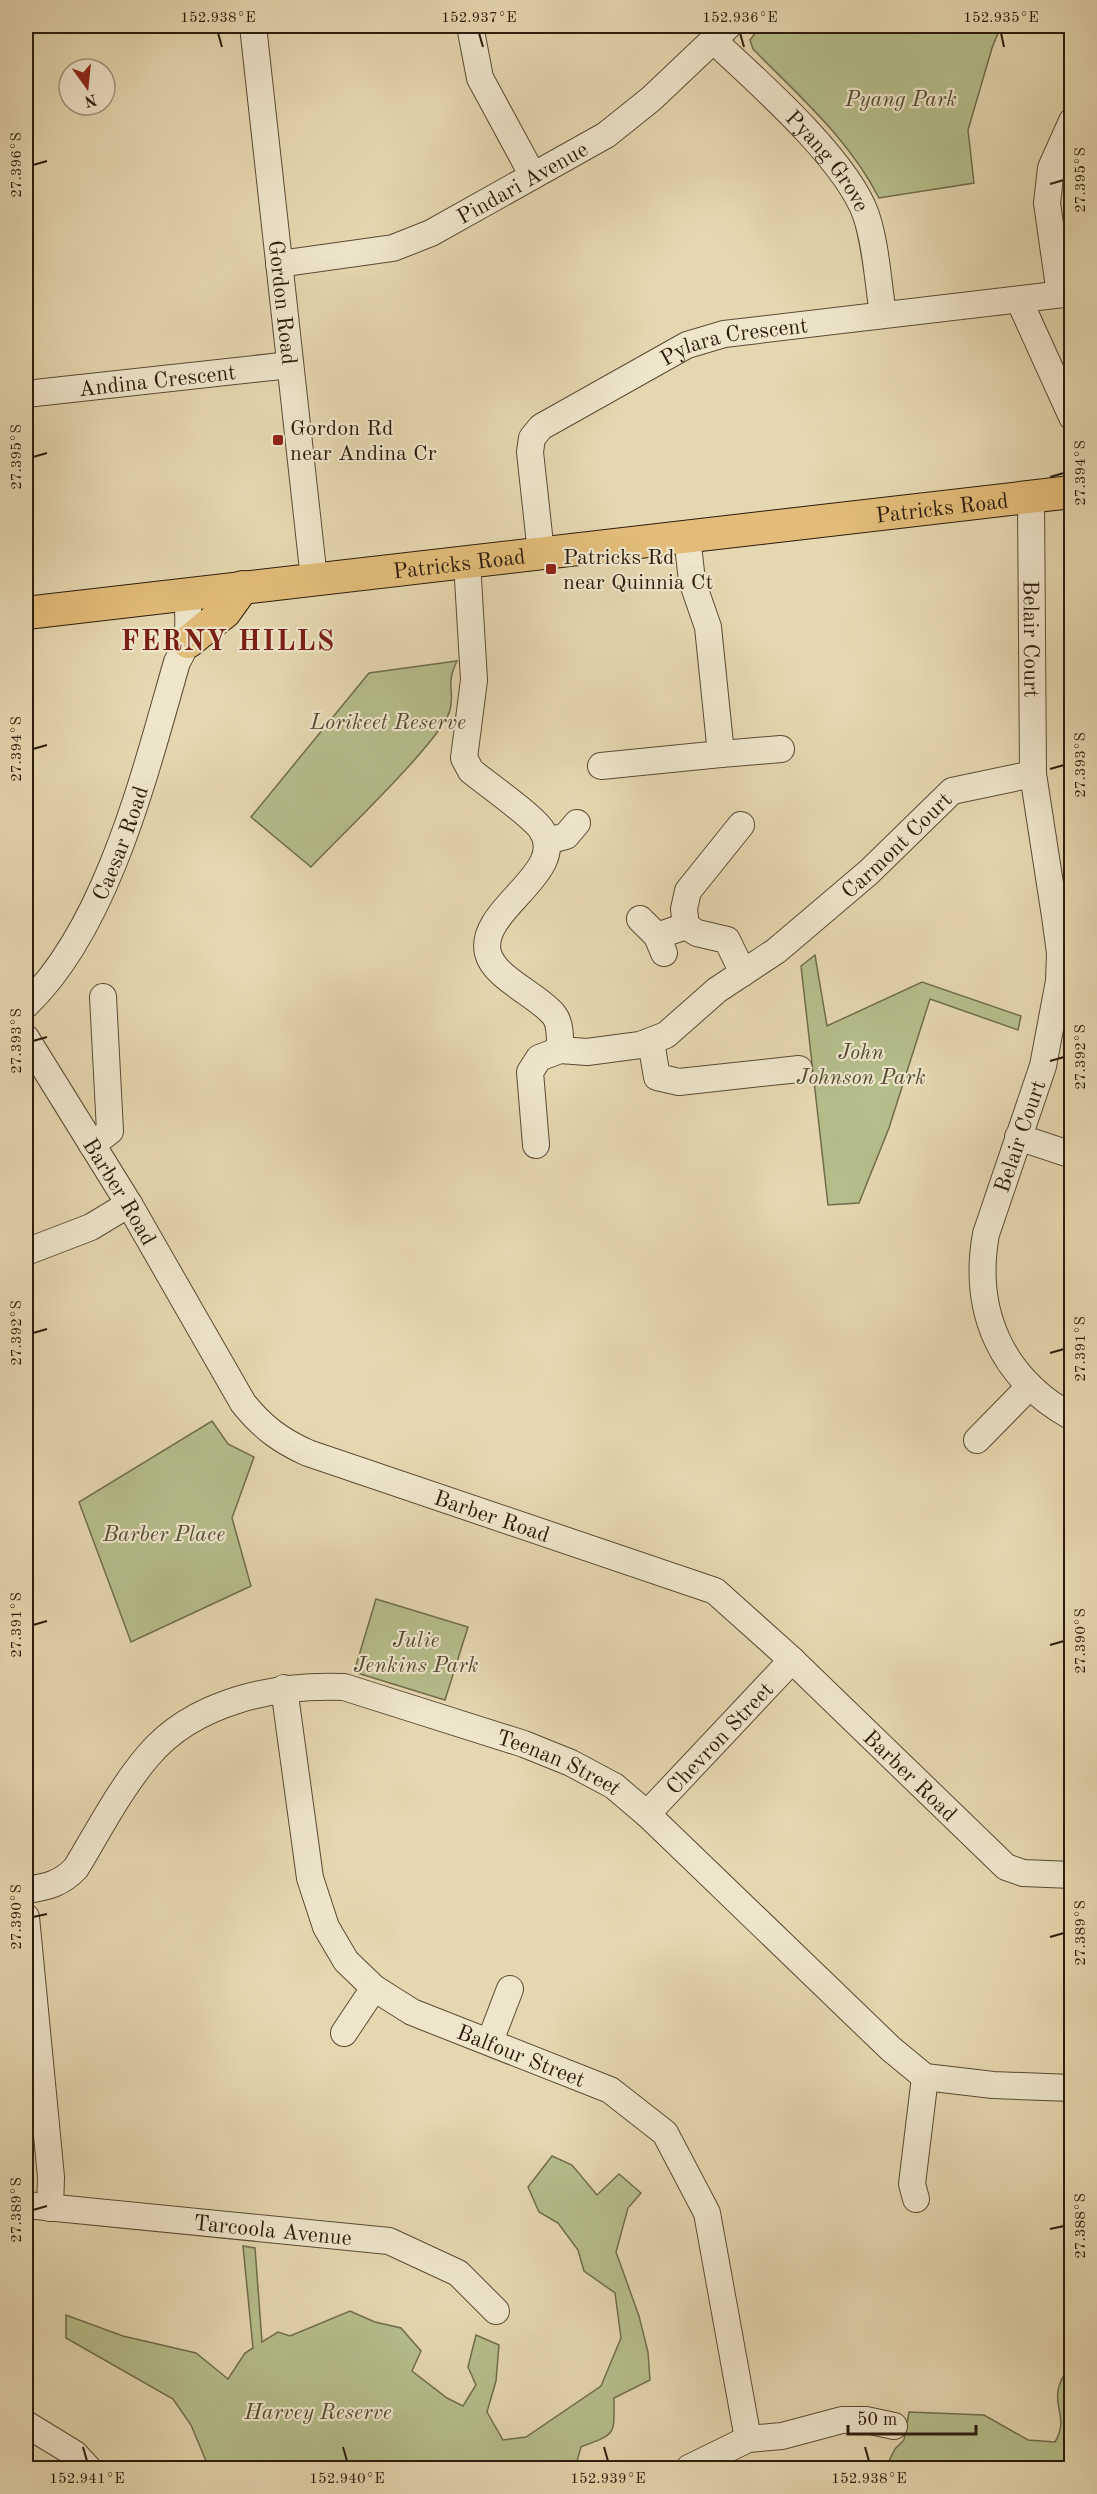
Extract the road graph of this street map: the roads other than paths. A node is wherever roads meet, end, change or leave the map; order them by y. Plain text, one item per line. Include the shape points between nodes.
1 (253, 26) edge
2 (470, 26) edge
3 (721, 33) edge
4 (1071, 121) edge
5 (533, 177) junction
6 (279, 264) junction
7 (1066, 294) edge
8 (1019, 300) junction
9 (883, 314) junction
10 (290, 365) junction
11 (26, 394) edge
12 (1071, 417) edge
13 (1071, 492) edge
14 (1031, 498) junction
15 (687, 536) junction
16 (541, 553) junction
17 (467, 562) junction
18 (314, 579) junction
19 (243, 587) junction
20 (180, 595) junction
21 (26, 613) edge
22 (182, 652) junction
23 (781, 749) dead end
24 (721, 754) junction
25 (601, 766) dead end
26 (1033, 774) junction
27 (577, 823) dead end
28 (741, 825) dead end
29 (548, 841) junction
30 (686, 926) junction
31 (654, 936) dead end
32 (743, 973) junction
33 (103, 997) dead end
34 (26, 1005) edge
35 (26, 1038) edge
36 (651, 1042) junction
37 (560, 1050) junction
38 (799, 1069) dead end
39 (1018, 1137) junction
40 (536, 1144) dead end
41 (92, 1145) junction
42 (1071, 1155) edge
43 (129, 1204) junction
44 (26, 1252) edge
45 (1029, 1387) junction
46 (1071, 1417) edge
47 (977, 1440) dead end
48 (792, 1660) junction
49 (284, 1688) junction
50 (647, 1814) junction
51 (1071, 1875) edge
52 (26, 1890) edge
53 (26, 1917) edge
54 (374, 1988) junction
55 (510, 1989) dead end
56 (345, 2033) dead end
57 (490, 2041) junction
58 (926, 2077) junction
59 (1071, 2088) edge
60 (916, 2199) dead end
61 (38, 2207) edge
62 (496, 2311) dead end
63 (26, 2424) edge
64 (894, 2426) dead end
65 (748, 2439) junction
66 (88, 2469) edge
67 (689, 2469) edge

1 - 6 street, Gordon Road
2 - 5 street via 480,78
3 - 5 street, Pindari Avenue via 606,135
3 - 9 street, Pyang Grove via 849,183 866,214
4 - 7 street via 1051,168 1047,203
5 - 6 street, Pindari Avenue via 432,233 393,248
6 - 10 street, Gordon Road
7 - 8 street, Pylara Crescent
8 - 9 street, Pylara Crescent
8 - 12 street
9 - 16 street, Pylara Crescent via 724,334 687,345 541,427 532,438 530,452
10 - 11 street, Andina Crescent
10 - 18 street, Gordon Road
13 - 14 main road, Patricks Road
14 - 15 main road, Patricks Road
14 - 26 street, Belair Court
15 - 16 main road, Patricks Road
15 - 24 street via 692,581 708,627
16 - 17 main road, Patricks Road
17 - 18 main road, Patricks Road
17 - 29 street via 474,680 464,759 471,771 540,827
18 - 19 main road, Patricks Road
19 - 20 main road, Patricks Road
19 - 22 main road via 225,612
20 - 21 main road, Patricks Road
20 - 22 street, Caesar Road via 190,627
22 - 34 street, Caesar Road via 135,805 106,876 78,936
23 - 24 street
24 - 25 street
26 - 32 street, Carmont Court via 952,791 869,872 776,951
26 - 39 street, Belair Court via 1056,925 1059,981 1043,1066
27 - 29 street via 567,836
28 - 30 street via 687,891
29 - 37 street via 547,858 488,933 488,952 493,965 555,1016
30 - 31 street
30 - 32 street via 726,940
32 - 36 street, Carmont Court via 717,990 666,1035
33 - 41 street via 110,1131
35 - 41 street, Barber Road
36 - 37 street via 587,1052
36 - 38 street via 657,1077 666,1081
37 - 40 street via 539,1058 530,1072
39 - 42 street
39 - 45 street, Belair Court via 986,1234 982,1286 989,1321 998,1341
41 - 43 street, Barber Road
43 - 44 street via 91,1227
43 - 48 street, Barber Road via 243,1403 258,1422 281,1440 308,1453 715,1591
45 - 46 street, Belair Court
45 - 47 street
48 - 50 street, Chevron Street
48 - 51 street, Barber Road via 1006,1867 1023,1873
49 - 50 street, Teenan Street via 344,1687 524,1744 592,1773
49 - 52 street, Teenan Street via 240,1699 173,1733 149,1754 67,1878 55,1885
49 - 54 street, Balfour Street via 310,1878 326,1927 346,1961
50 - 58 street, Teenan Street via 891,2049
53 - 61 street via 51,2177
54 - 56 street
54 - 57 street, Balfour Street via 412,2012
55 - 57 street
57 - 65 street, Balfour Street via 610,2090 665,2133 708,2213
58 - 59 street
58 - 60 street via 912,2184
61 - 62 street, Tarcoola Avenue via 389,2241 458,2273
63 - 66 street via 75,2454
64 - 65 street via 842,2420 782,2436
65 - 67 street

